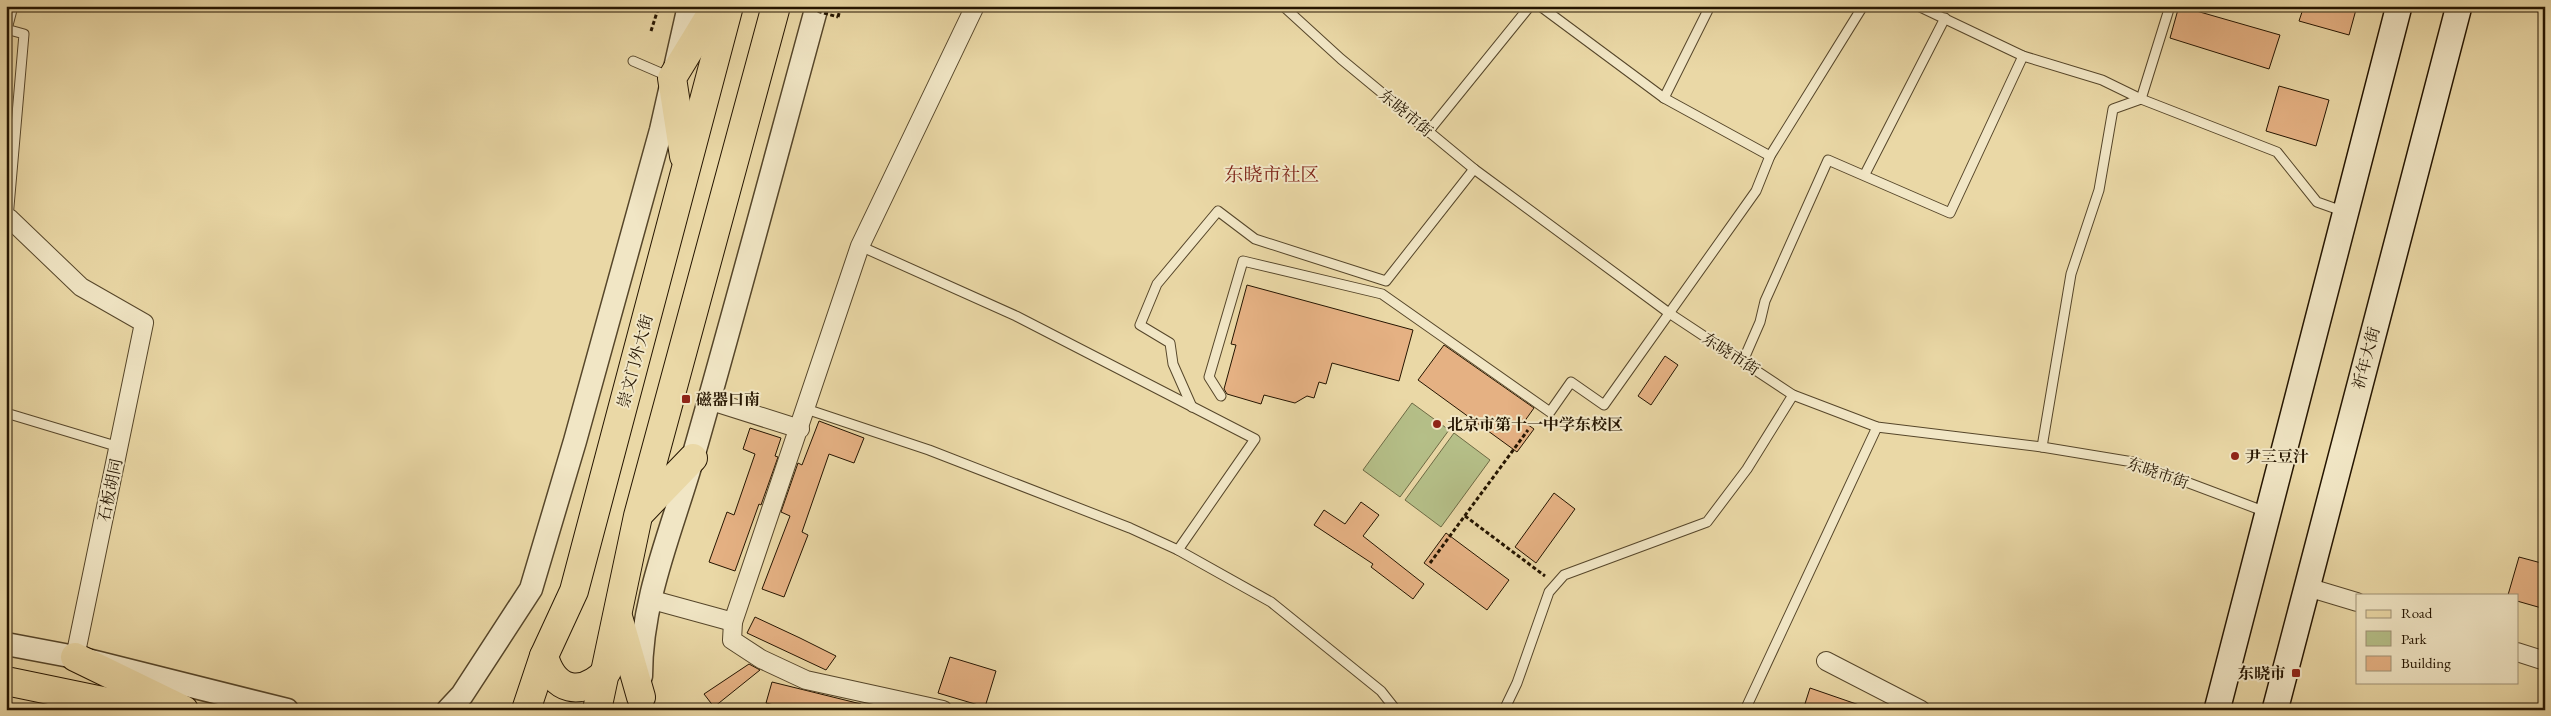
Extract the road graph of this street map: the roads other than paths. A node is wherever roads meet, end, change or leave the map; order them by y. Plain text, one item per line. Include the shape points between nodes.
1 (13, 6) edge
2 (689, 6) edge
3 (716, 6) edge
4 (729, 6) edge
5 (776, 6) edge
6 (817, 6) edge
7 (975, 6) edge
8 (1283, 6) edge
9 (1530, 6) edge
10 (1540, 6) edge
11 (1710, 6) edge
12 (1863, 6) edge
13 (1918, 6) edge
14 (2170, 6) edge
15 (2399, 6) edge
16 (2459, 6) edge
17 (1945, 18) junction
18 (7, 29) edge
19 (2023, 56) junction
20 (632, 61) dead end
21 (672, 78) junction
22 (1664, 98) junction
23 (2141, 99) junction
24 (1428, 132) junction
25 (1770, 156) junction
26 (685, 167) junction
27 (1474, 169) junction
28 (1865, 174) junction
29 (2346, 212) junction
30 (8, 218) edge
31 (860, 246) junction
32 (1386, 281) junction
33 (1382, 294) junction
34 (1669, 313) junction
35 (1743, 362) junction
36 (1793, 395) junction
37 (1222, 396) dead end
38 (708, 400) junction
39 (1192, 406) junction
40 (806, 409) junction
41 (6, 413) edge
42 (1877, 427) junction
43 (800, 429) junction
44 (119, 447) junction
45 (2042, 448) junction
46 (693, 458) junction
47 (2268, 513) junction
48 (638, 516) junction
49 (1178, 550) junction
50 (2307, 587) junction
51 (650, 600) junction
52 (2356, 602) edge
53 (617, 614) junction
54 (733, 622) junction
55 (6, 644) edge
56 (2518, 652) edge
57 (544, 656) junction
58 (75, 657) junction
59 (1826, 661) dead end
60 (2545, 661) edge
61 (607, 671) junction
62 (6, 681) edge
63 (642, 704) edge
64 (146, 710) edge
65 (184, 710) edge
66 (287, 710) edge
67 (448, 710) edge
68 (526, 710) edge
69 (597, 710) edge
70 (943, 710) edge
71 (1396, 710) edge
72 (1504, 710) edge
73 (1745, 710) edge
74 (1921, 710) edge
75 (2217, 710) edge
76 (2275, 710) edge

1 - 18 lane
2 - 21 street
3 - 21 main road
4 - 26 main road, 崇文门外大街
5 - 48 main road
6 - 38 street
7 - 31 street
8 - 24 lane, 东晓市街
9 - 24 lane
10 - 22 lane
11 - 22 lane
12 - 25 lane
13 - 17 lane
14 - 23 lane
15 - 29 main road
16 - 50 main road, 祈年大街
17 - 19 lane
17 - 28 lane
18 - 30 lane via 24,34
19 - 23 lane via 2102,80
19 - 28 lane via 1950,213
20 - 21 lane
21 - 26 main road
21 - 67 street via 661,130 575,441 530,588 462,696
22 - 25 lane
23 - 29 lane via 2277,152 2317,202
23 - 45 lane via 2113,109 2099,190 2071,274
24 - 27 lane, 东晓市街
25 - 34 lane via 1756,191
26 - 57 main road, 崇文门外大街 via 574,591
27 - 32 lane
27 - 34 lane, 东晓市街
28 - 35 lane via 1828,160
29 - 47 main road
30 - 44 street, 石板胡同 via 81,287 144,323
31 - 39 lane via 1016,316
31 - 40 street
32 - 33 lane
32 - 39 lane via 1255,239 1218,211 1157,284 1140,325 1170,343 1173,364
33 - 34 lane via 1550,412 1571,382 1604,405
33 - 37 lane via 1243,261 1209,377
34 - 35 lane, 东晓市街
35 - 36 lane, 东晓市街
36 - 42 lane, 东晓市街
36 - 72 lane via 1747,469 1708,522 1564,575 1548,592 1517,683
38 - 43 street
38 - 46 street
39 - 49 lane via 1255,439
40 - 43 street
40 - 49 lane via 928,450 1130,528
41 - 44 lane
42 - 45 lane, 东晓市街
42 - 73 lane
43 - 54 street
44 - 58 street, 石板胡同
45 - 47 lane, 东晓市街 via 2133,462
46 - 48 main road
46 - 51 street
47 - 75 main road
48 - 53 main road
49 - 71 lane via 1271,602 1380,691
50 - 52 street
50 - 76 main road, 祈年大街
51 - 54 street
51 - 63 street via 641,647
53 - 61 main road
53 - 63 main road
54 - 70 street via 732,640 761,659 806,680
55 - 58 street
56 - 60 street
57 - 61 main road via 549,672 565,686 582,687 600,679
57 - 68 main road, 崇文门外大街
58 - 65 main road
58 - 66 street
59 - 74 street
61 - 69 main road
62 - 64 main road

